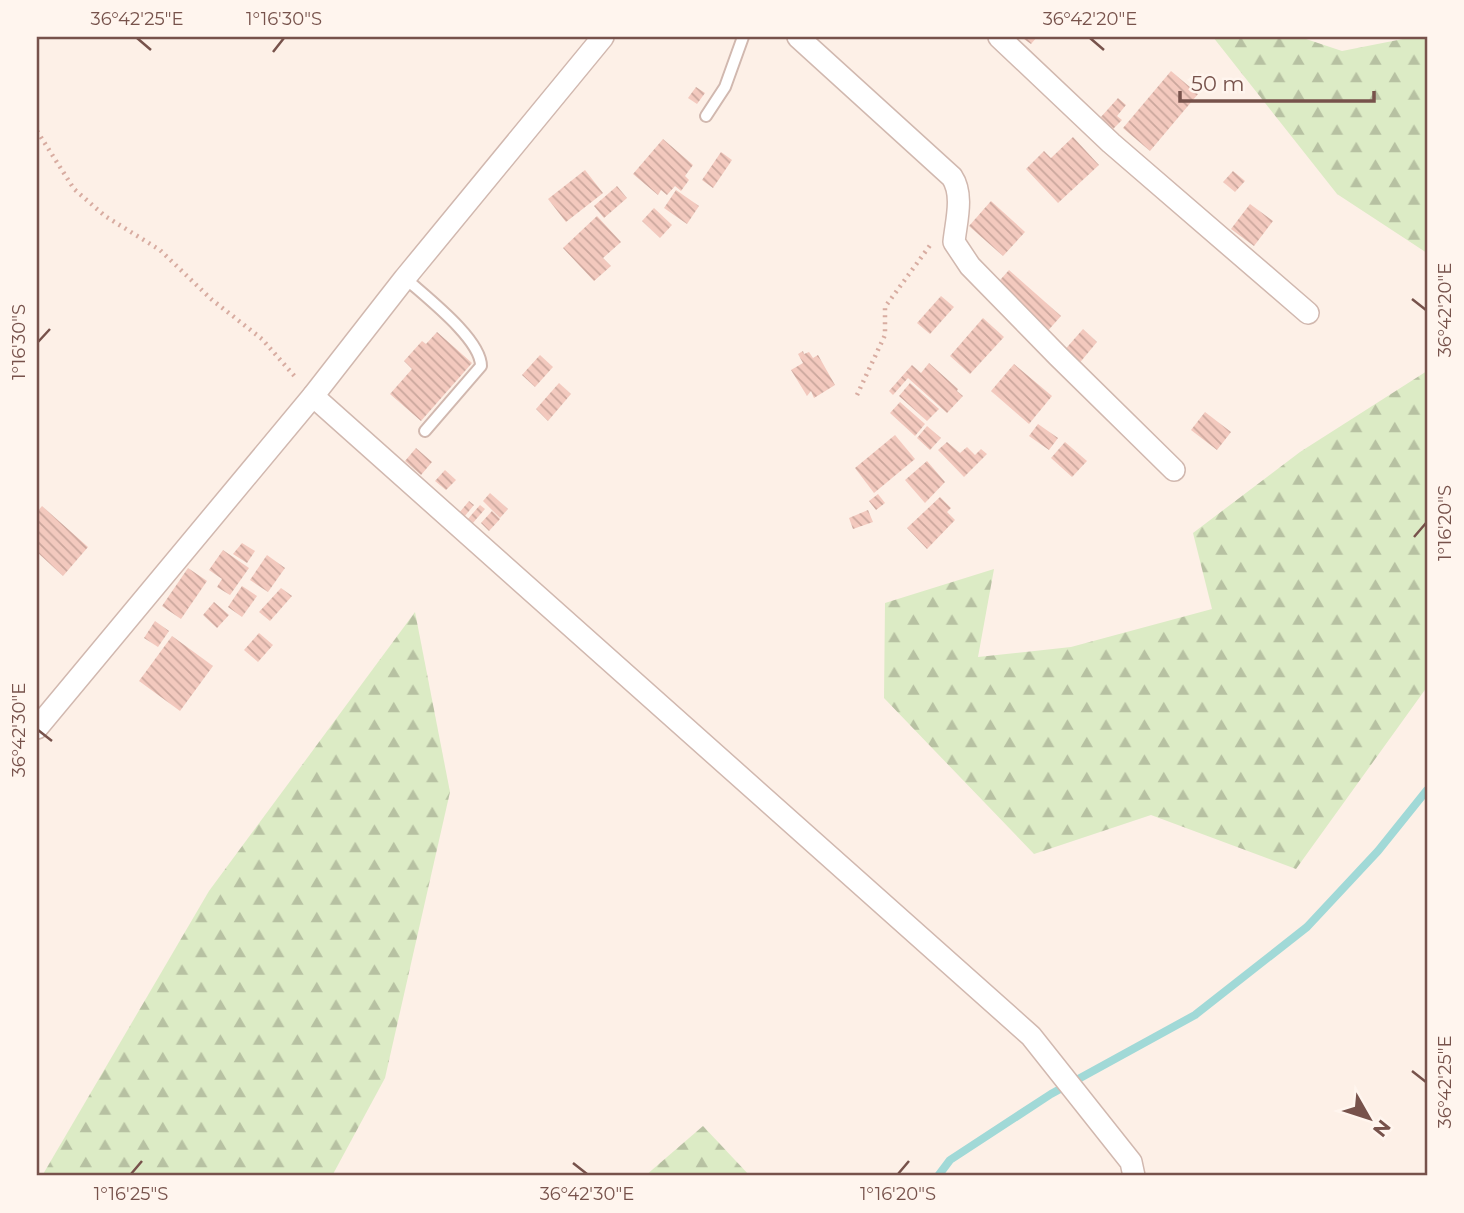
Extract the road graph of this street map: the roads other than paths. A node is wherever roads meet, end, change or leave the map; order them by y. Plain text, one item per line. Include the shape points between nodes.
1 (603, 37) edge
2 (743, 37) edge
3 (798, 37) edge
4 (999, 37) edge
5 (706, 116) dead end
6 (405, 278) junction
7 (1308, 313) dead end
8 (313, 397) junction
9 (425, 431) dead end
10 (1174, 470) dead end
11 (37, 728) edge
12 (1134, 1176) edge

1 - 6 street
2 - 5 lane via 725,87
3 - 10 street via 953,177 959,196 954,243 970,266
4 - 7 street via 1111,144
6 - 8 street
6 - 9 lane via 470,339 481,359 481,366
8 - 11 street
8 - 12 street via 1031,1036 1131,1162

